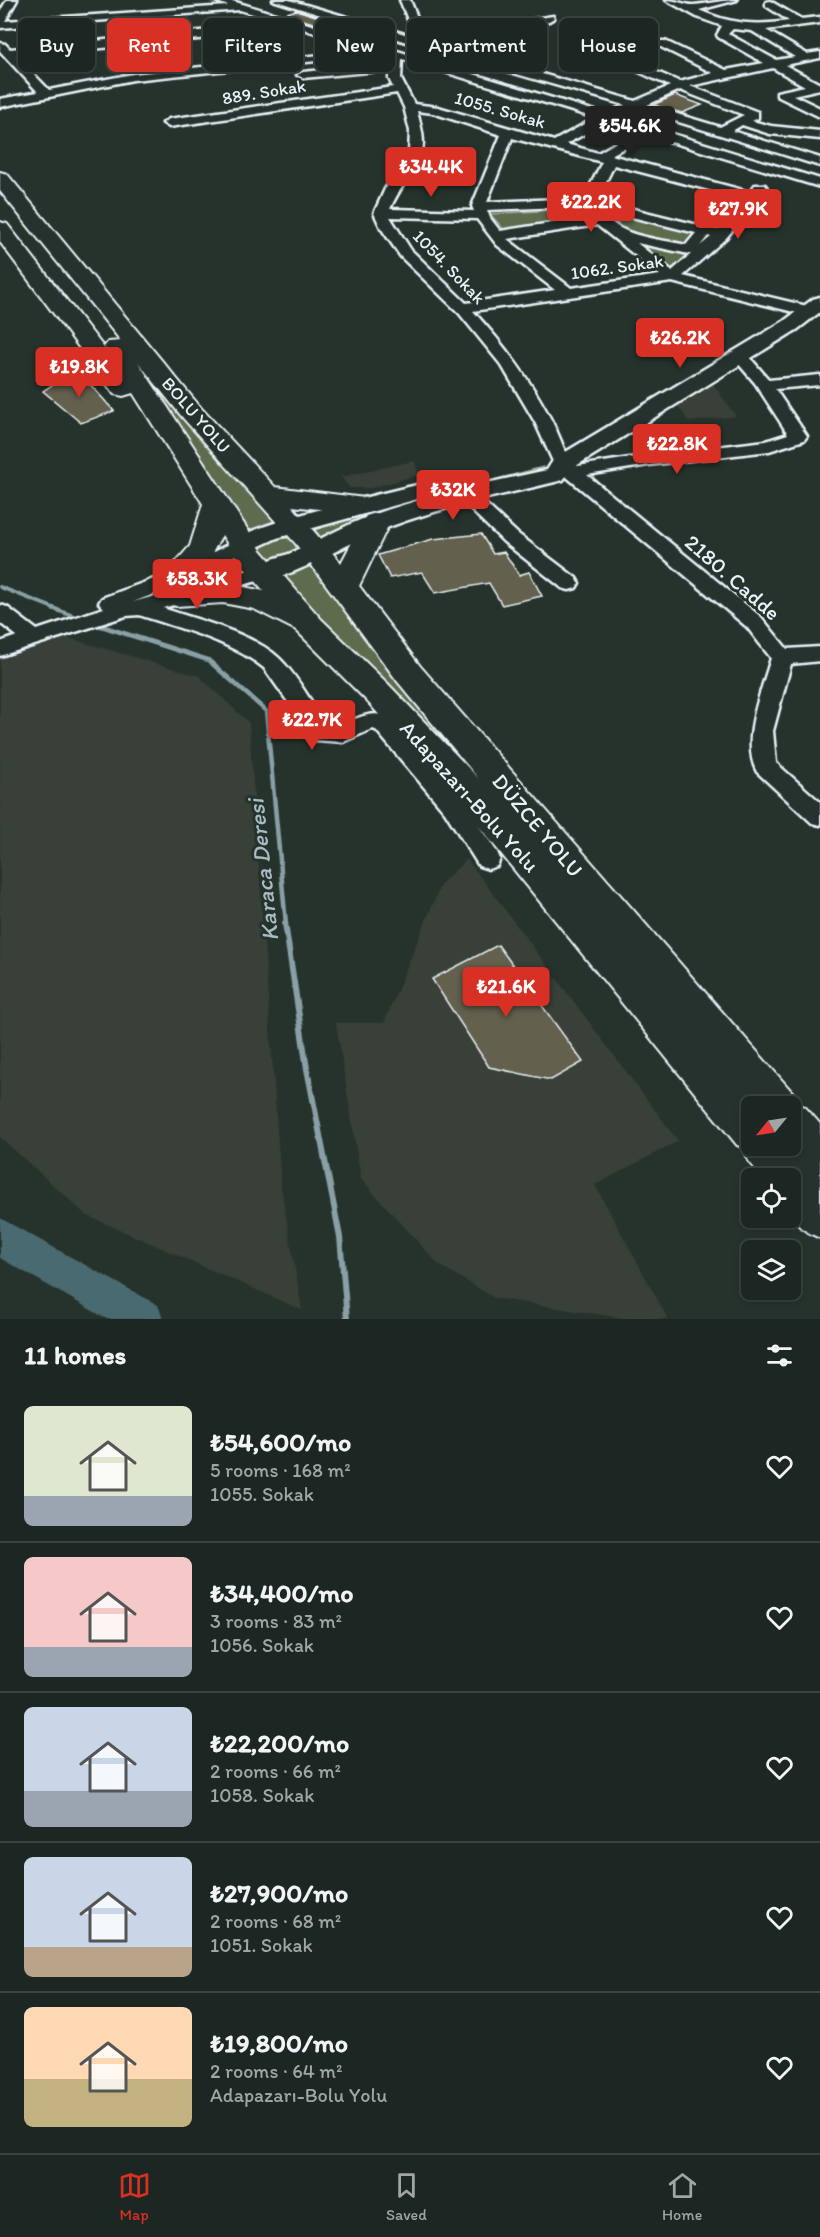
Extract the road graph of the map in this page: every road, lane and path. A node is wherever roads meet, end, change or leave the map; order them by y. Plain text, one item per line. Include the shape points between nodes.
1 (12, 0) edge
2 (221, 0) edge
3 (278, 0) edge
4 (405, 0) edge
5 (671, 0) edge
6 (732, 0) edge
7 (716, 1) edge
8 (770, 4) dead end
9 (245, 8) junction
10 (690, 9) junction
11 (107, 18) edge
12 (113, 18) edge
13 (278, 18) edge
14 (339, 18) edge
15 (413, 18) edge
16 (820, 21) edge
17 (799, 22) junction
18 (0, 23) edge
19 (731, 25) junction
20 (303, 26) edge
21 (753, 27) junction
22 (313, 29) edge
23 (107, 43) edge
24 (661, 43) dead end
25 (4, 49) edge
26 (820, 55) edge
27 (395, 57) edge
28 (315, 58) edge
29 (799, 59) junction
30 (773, 63) junction
31 (811, 68) dead end
32 (315, 71) edge
33 (394, 72) edge
34 (521, 72) edge
35 (648, 72) edge
36 (724, 74) junction
37 (292, 76) dead end
38 (679, 86) junction
39 (400, 89) junction
40 (46, 94) junction
41 (0, 103) edge
42 (636, 105) junction
43 (410, 107) junction
44 (820, 113) edge
45 (605, 118) junction
46 (741, 122) junction
47 (169, 123) dead end
48 (645, 130) junction
49 (719, 132) junction
50 (508, 133) junction
51 (820, 135) edge
52 (556, 145) junction
53 (0, 156) edge
54 (605, 158) junction
55 (820, 162) edge
56 (775, 171) junction
57 (0, 178) edge
58 (820, 183) edge
59 (753, 196) junction
60 (0, 201) edge
61 (553, 206) junction
62 (480, 210) junction
63 (598, 211) junction
64 (381, 213) junction
65 (566, 224) junction
66 (0, 228) edge
67 (630, 231) junction
68 (712, 235) junction
69 (497, 237) junction
70 (671, 260) junction
71 (568, 293) junction
72 (815, 307) edge
73 (462, 308) junction
74 (739, 355) junction
75 (820, 380) edge
76 (765, 385) junction
77 (192, 413) junction
78 (189, 462) junction
79 (562, 464) junction
80 (269, 495) junction
81 (467, 496) junction
82 (216, 505) junction
83 (370, 514) junction
84 (306, 538) junction
85 (242, 544) junction
86 (264, 572) junction
87 (569, 583) dead end
88 (344, 586) junction
89 (176, 587) junction
90 (124, 607) junction
91 (0, 612) edge
92 (310, 626) junction
93 (46, 632) junction
94 (0, 649) edge
95 (820, 654) edge
96 (782, 657) junction
97 (820, 816) edge
98 (488, 859) dead end
99 (769, 1096) edge
100 (741, 1118) edge
101 (801, 1135) edge
102 (772, 1156) edge
103 (820, 1157) edge
104 (820, 1215) edge

1 - 18 street
2 - 9 street
3 - 14 street
4 - 15 street
5 - 10 street
6 - 7 street
7 - 10 street
8 - 17 street
9 - 12 street
9 - 13 street
10 - 19 street
11 - 18 street
16 - 17 street
17 - 21 street
19 - 21 street
19 - 30 street via 722,35
20 - 22 street
21 - 29 street
23 - 25 street
24 - 36 street
25 - 40 street
26 - 29 street
27 - 45 street
28 - 40 street via 268,59 133,77
29 - 30 street
29 - 31 street
30 - 36 street
30 - 44 street via 816,87 782,94
32 - 37 street
33 - 39 street
34 - 42 street
35 - 38 street
36 - 38 street
38 - 42 street
38 - 46 street via 754,114
39 - 43 street
39 - 47 street, 889. Sokak
40 - 41 street
42 - 45 street
42 - 49 street
43 - 50 street, 1055. Sokak via 434,110
43 - 64 street via 416,131 415,153
45 - 48 street
45 - 52 street
46 - 49 street
46 - 51 street via 770,130
48 - 54 street
48 - 56 street
49 - 55 street
50 - 52 street, 1055. Sokak
50 - 62 street
52 - 54 street, 1055. Sokak
53 - 77 highway via 159,344
54 - 59 street, 1055. Sokak
54 - 63 street
56 - 58 street
56 - 59 street
57 - 77 highway, BOLU YOLU
59 - 68 street
60 - 78 highway, Adapazarı-Bolu Yolu via 112,340
61 - 62 street
61 - 63 street
61 - 65 street via 573,214
62 - 64 street
62 - 69 street
63 - 65 street
63 - 67 street
63 - 67 street
63 - 68 street
64 - 73 street, 1054. Sokak via 388,232
65 - 69 street
66 - 78 highway via 93,352
67 - 68 street
67 - 70 street
67 - 70 street via 638,241 651,245
68 - 70 street
68 - 70 street
69 - 71 street
70 - 71 street, 1062. Sokak
70 - 72 street, 1062. Sokak
71 - 73 street, 1062. Sokak
72 - 74 main road
73 - 79 street, 1054. Sokak via 508,360 552,435
74 - 76 street
74 - 79 main road
75 - 76 street
76 - 79 street via 798,436 769,446 575,472
77 - 80 highway, BOLU YOLU
78 - 82 highway, Adapazarı-Bolu Yolu
79 - 81 main road via 555,475
79 - 83 main road via 537,463
79 - 96 street, 2180. Cadde via 754,622
80 - 83 highway
80 - 84 highway, BOLU YOLU
81 - 83 main road
81 - 87 street via 511,538
82 - 85 highway, Adapazarı-Bolu Yolu
82 - 89 highway via 207,542
83 - 84 main road
83 - 84 main road
83 - 88 highway
84 - 85 main road via 268,533
84 - 86 main road via 292,564
84 - 88 highway, DÜZCE YOLU
85 - 86 highway, Adapazarı-Bolu Yolu
85 - 89 street
86 - 89 street
86 - 92 highway, Adapazarı-Bolu Yolu
88 - 99 highway, DÜZCE YOLU via 410,674
89 - 90 street
89 - 90 street
89 - 92 highway via 262,602
90 - 93 street
90 - 98 street via 230,640 269,661 323,734 343,734 370,721 383,723 453,805
91 - 93 street
92 - 100 highway, Adapazarı-Bolu Yolu via 495,820
93 - 94 street
95 - 96 street
96 - 97 street via 762,731 765,766
101 - 103 highway
102 - 104 highway

